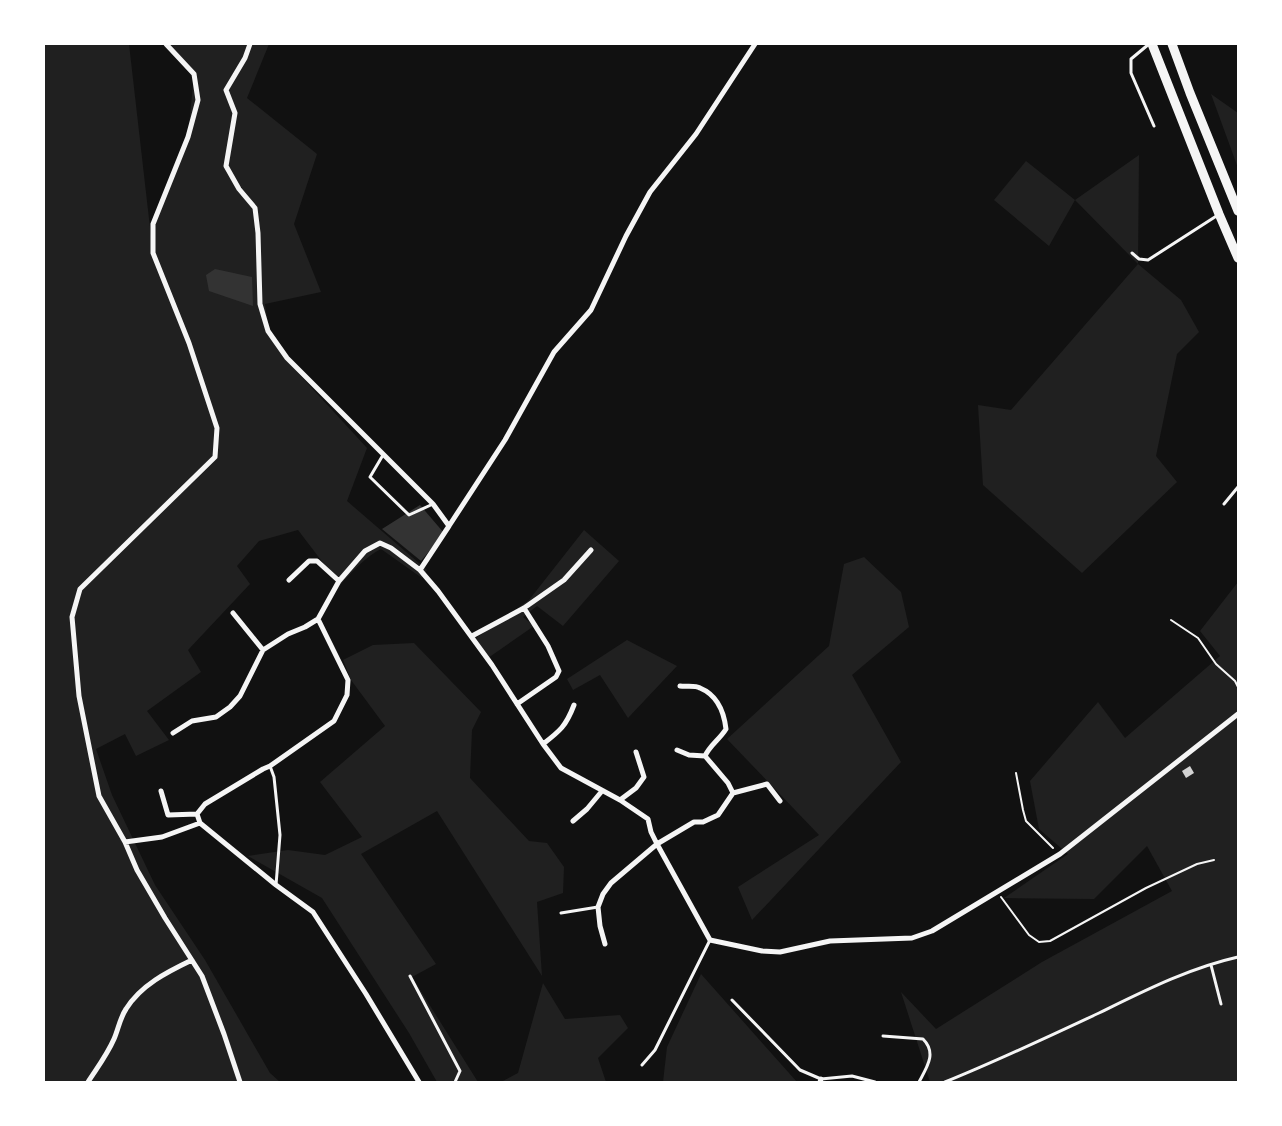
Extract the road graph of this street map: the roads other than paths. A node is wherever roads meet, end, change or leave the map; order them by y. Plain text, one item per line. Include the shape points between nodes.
1 (166, 44) edge
2 (250, 44) edge
3 (755, 44) edge
4 (1150, 44) edge
5 (1172, 44) edge
6 (1154, 126) dead end
7 (1239, 211) edge
8 (1219, 214) junction
9 (1132, 253) dead end
10 (1239, 258) edge
11 (384, 455) junction
12 (1239, 487) edge
13 (433, 504) junction
14 (1224, 504) dead end
15 (449, 526) junction
16 (591, 550) dead end
17 (420, 570) junction
18 (289, 580) dead end
19 (339, 581) junction
20 (524, 608) junction
21 (233, 613) dead end
22 (318, 619) junction
23 (472, 636) junction
24 (263, 650) junction
25 (680, 686) dead end
26 (517, 704) junction
27 (574, 705) dead end
28 (1239, 714) edge
29 (173, 734) dead end
30 (543, 744) junction
31 (678, 750) dead end
32 (636, 752) dead end
33 (705, 756) junction
34 (270, 766) junction
35 (161, 791) dead end
36 (602, 791) junction
37 (734, 793) junction
38 (620, 800) junction
39 (780, 801) dead end
40 (197, 814) junction
41 (573, 821) dead end
42 (200, 824) junction
43 (125, 842) junction
44 (657, 844) junction
45 (276, 885) junction
46 (598, 907) junction
47 (561, 913) dead end
48 (711, 940) junction
49 (605, 944) dead end
50 (1239, 957) edge
51 (192, 960) junction
52 (1211, 965) junction
53 (410, 976) dead end
54 (732, 1000) dead end
55 (1221, 1004) dead end
56 (883, 1036) dead end
57 (642, 1065) dead end
58 (821, 1081) edge
59 (87, 1083) edge
60 (240, 1083) edge
61 (419, 1083) edge
62 (455, 1083) edge
63 (875, 1083) edge
64 (919, 1083) edge
65 (945, 1083) edge

1 - 43 street via 194,74 198,100 188,137 153,224 153,253 217,428 215,457 80,589 72,616 79,696 99,796
2 - 11 street via 226,90 235,113 226,166 255,208 260,304 268,331 287,358
3 - 15 street via 696,134 650,192 591,310 554,352 505,440
4 - 6 lane via 1131,59 1131,73
4 - 8 main road
5 - 7 main road
8 - 9 lane via 1148,260
8 - 10 main road
11 - 13 street
11 - 13 lane via 370,477 410,515
12 - 14 lane
13 - 15 street
15 - 17 street
16 - 20 street via 564,580
17 - 19 street via 380,543 365,551
17 - 23 street
18 - 19 street via 309,561 317,561
19 - 22 street
20 - 23 street
20 - 26 street via 559,671
21 - 24 street
22 - 24 street
22 - 34 street via 348,680 347,695 334,720
23 - 26 street
24 - 29 street via 240,696 230,707 216,717 192,721
25 - 33 street via 699,687 715,698 723,713 726,729
26 - 30 street
27 - 30 street via 567,721
28 - 48 street via 1060,854 932,931 912,938 830,941 780,952
30 - 36 street via 561,768
31 - 33 street
32 - 38 street via 644,777
33 - 37 street
34 - 40 street via 205,804
34 - 45 lane via 280,834
35 - 40 street via 168,815
36 - 38 street
36 - 41 street
37 - 39 street via 767,784
37 - 44 street via 718,815 694,822
38 - 44 street via 648,819
40 - 42 street
42 - 43 street via 162,837
42 - 45 street
43 - 51 street via 137,870
44 - 46 street via 611,884
44 - 48 street
45 - 61 street via 314,912
46 - 47 lane
46 - 49 street
48 - 57 lane via 655,1050
50 - 52 lane
51 - 59 street via 142,990 125,1010 105,1058
51 - 60 street via 202,976
52 - 55 lane
52 - 65 lane via 1156,985
53 - 62 lane via 460,1071
54 - 58 lane via 800,1070
56 - 64 lane via 923,1039 929,1045 931,1054
58 - 63 lane via 852,1076

